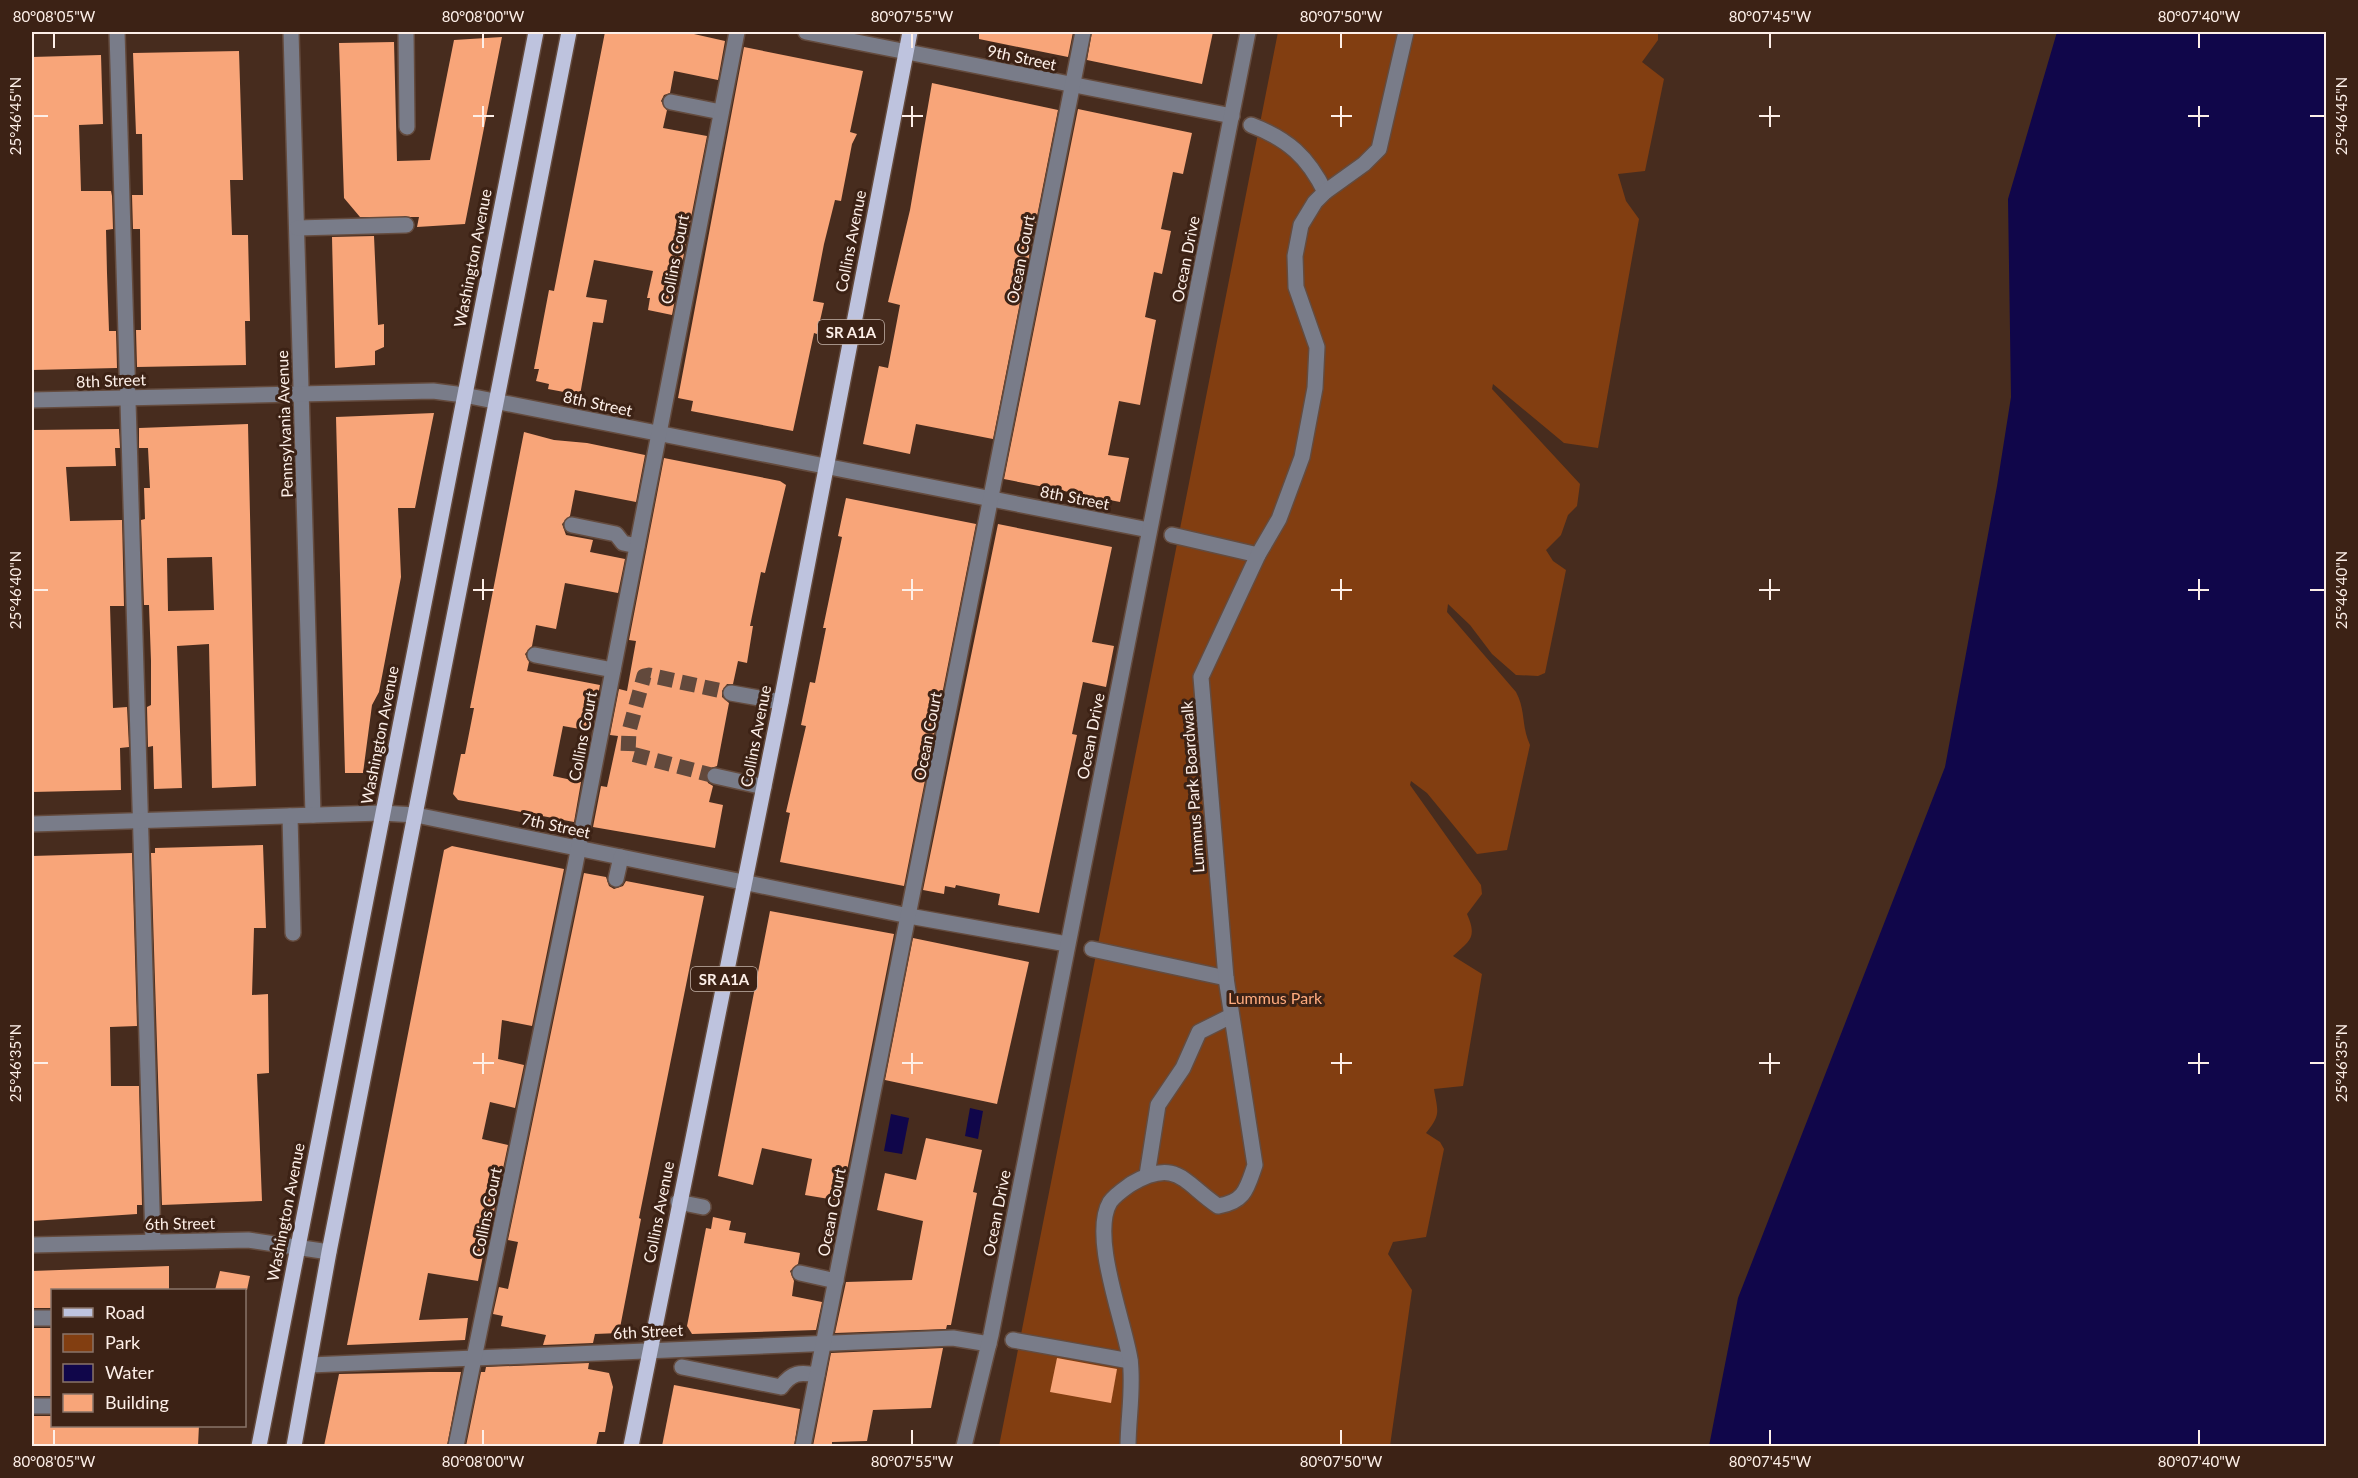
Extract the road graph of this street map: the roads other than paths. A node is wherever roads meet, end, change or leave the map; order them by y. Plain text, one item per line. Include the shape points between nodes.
1 (117, 32) edge
2 (291, 32) edge
3 (406, 32) edge
4 (536, 32) edge
5 (569, 32) edge
6 (737, 32) edge
7 (806, 32) edge
8 (910, 32) edge
9 (1083, 32) edge
10 (1248, 32) edge
11 (1406, 32) edge
12 (906, 51) junction
13 (1072, 86) junction
14 (671, 102) dead end
15 (722, 112) junction
16 (1232, 116) junction
17 (1251, 126) dead end
18 (407, 127) dead end
19 (1324, 192) junction
20 (406, 225) dead end
21 (297, 228) junction
22 (301, 393) junction
23 (464, 394) junction
24 (128, 397) junction
25 (32, 400) edge
26 (497, 401) junction
27 (659, 434) junction
28 (825, 465) junction
29 (991, 499) junction
30 (572, 525) dead end
31 (1149, 530) junction
32 (1172, 535) dead end
33 (637, 546) junction
34 (1258, 555) junction
35 (535, 655) dead end
36 (613, 670) junction
37 (731, 693) tunnel mouth
38 (781, 702) junction
39 (715, 776) tunnel mouth
40 (764, 788) junction
41 (381, 813) junction
42 (313, 815) junction
43 (416, 815) junction
44 (290, 816) junction
45 (138, 820) junction
46 (32, 824) edge
47 (578, 848) junction
48 (621, 857) junction
49 (616, 879) dead end
50 (744, 882) junction
51 (909, 916) junction
52 (292, 933) dead end
53 (1067, 944) junction
54 (1092, 950) dead end
55 (1226, 978) junction
56 (1231, 1016) junction
57 (1147, 1175) junction
58 (678, 1202) junction
59 (703, 1207) dead end
60 (153, 1241) junction
61 (32, 1245) edge
62 (297, 1246) junction
63 (329, 1252) junction
64 (800, 1274) dead end
65 (836, 1281) junction
66 (32, 1318) edge
67 (51, 1318) edge
68 (1013, 1340) dead end
69 (823, 1342) junction
70 (988, 1344) junction
71 (649, 1349) junction
72 (474, 1358) junction
73 (1130, 1361) junction
74 (309, 1365) junction
75 (682, 1367) dead end
76 (817, 1375) junction
77 (32, 1406) edge
78 (51, 1406) edge
79 (259, 1446) edge
80 (294, 1446) edge
81 (456, 1446) edge
82 (631, 1446) edge
83 (803, 1446) edge
84 (964, 1446) edge
85 (1128, 1446) edge

1 - 24 street
2 - 21 street, Pennsylvania Avenue
3 - 18 street
4 - 23 main road, Washington Avenue
5 - 26 main road
6 - 15 street, Collins Court
7 - 12 street, 9th Street
8 - 12 main road, Collins Avenue / SR A1A
9 - 13 street, Ocean Court
10 - 16 street, Ocean Drive
11 - 19 street, Lummus Park Boardwalk via 1379,149
12 - 13 street, 9th Street
12 - 28 main road, Collins Avenue / SR A1A
13 - 16 street, 9th Street
13 - 29 street, Ocean Court
14 - 15 street
15 - 27 street, Collins Court
16 - 31 street, Ocean Drive
17 - 19 street via 1296,149 1313,167
19 - 34 street, Lummus Park Boardwalk via 1301,225 1296,256 1296,287 1317,347 1315,388 1302,457 1279,519
20 - 21 street
21 - 22 street, Pennsylvania Avenue
22 - 23 street, 8th Street
22 - 24 street, 8th Street
22 - 42 street, Pennsylvania Avenue
23 - 26 street, 8th Street
23 - 41 main road, Washington Avenue
24 - 25 street, 8th Street
24 - 45 street
26 - 27 street, 8th Street
26 - 43 main road
27 - 28 street, 8th Street
27 - 33 street, Collins Court
28 - 29 street, 8th Street
28 - 38 main road, Collins Avenue / SR A1A
29 - 31 street, 8th Street
29 - 51 street, Ocean Court
30 - 33 street via 616,534 623,543
31 - 53 street, Ocean Drive
32 - 34 street
33 - 36 street, Collins Court
34 - 55 street, Lummus Park Boardwalk via 1201,677
35 - 36 street
36 - 47 street, Collins Court
37 - 38 street
38 - 40 main road, Collins Avenue / SR A1A
39 - 40 street
40 - 50 main road, Collins Avenue / SR A1A
41 - 42 street, 7th Street
41 - 43 street, 7th Street
41 - 62 main road, Washington Avenue
42 - 44 street, 7th Street
43 - 47 street, 7th Street
43 - 63 main road
44 - 45 street, 7th Street
44 - 52 street
45 - 46 street, 7th Street
45 - 60 street
47 - 48 street, 7th Street
47 - 72 street, Collins Court
48 - 49 street
48 - 50 street, 7th Street
50 - 51 street, 7th Street
50 - 58 main road, Collins Avenue / SR A1A
51 - 53 street, 7th Street
51 - 65 street, Ocean Court
53 - 70 street, Ocean Drive
54 - 55 street
55 - 56 street, Lummus Park Boardwalk
56 - 57 street via 1199,1032 1183,1068 1158,1105
56 - 57 street, Lummus Park Boardwalk via 1255,1165 1245,1192 1232,1204 1218,1206 1181,1175
57 - 73 street via 1123,1189 1110,1203 1103,1233
58 - 59 street
58 - 71 main road, Collins Avenue / SR A1A
60 - 61 street, 6th Street
60 - 62 street, 6th Street via 248,1240
62 - 63 street, 6th Street
62 - 79 main road, Washington Avenue
63 - 74 main road
64 - 65 street
65 - 69 street, Ocean Court
66 - 67 street
68 - 73 street
69 - 70 street, 6th Street via 953,1338
69 - 71 street, 6th Street
69 - 76 street, Ocean Court
70 - 84 street, Ocean Drive
71 - 72 street, 6th Street
71 - 82 main road, Collins Avenue / SR A1A
72 - 74 street, 6th Street
72 - 81 street, Collins Court
73 - 85 street
74 - 80 main road
75 - 76 street via 781,1387 798,1372
76 - 83 street, Ocean Court
77 - 78 street

